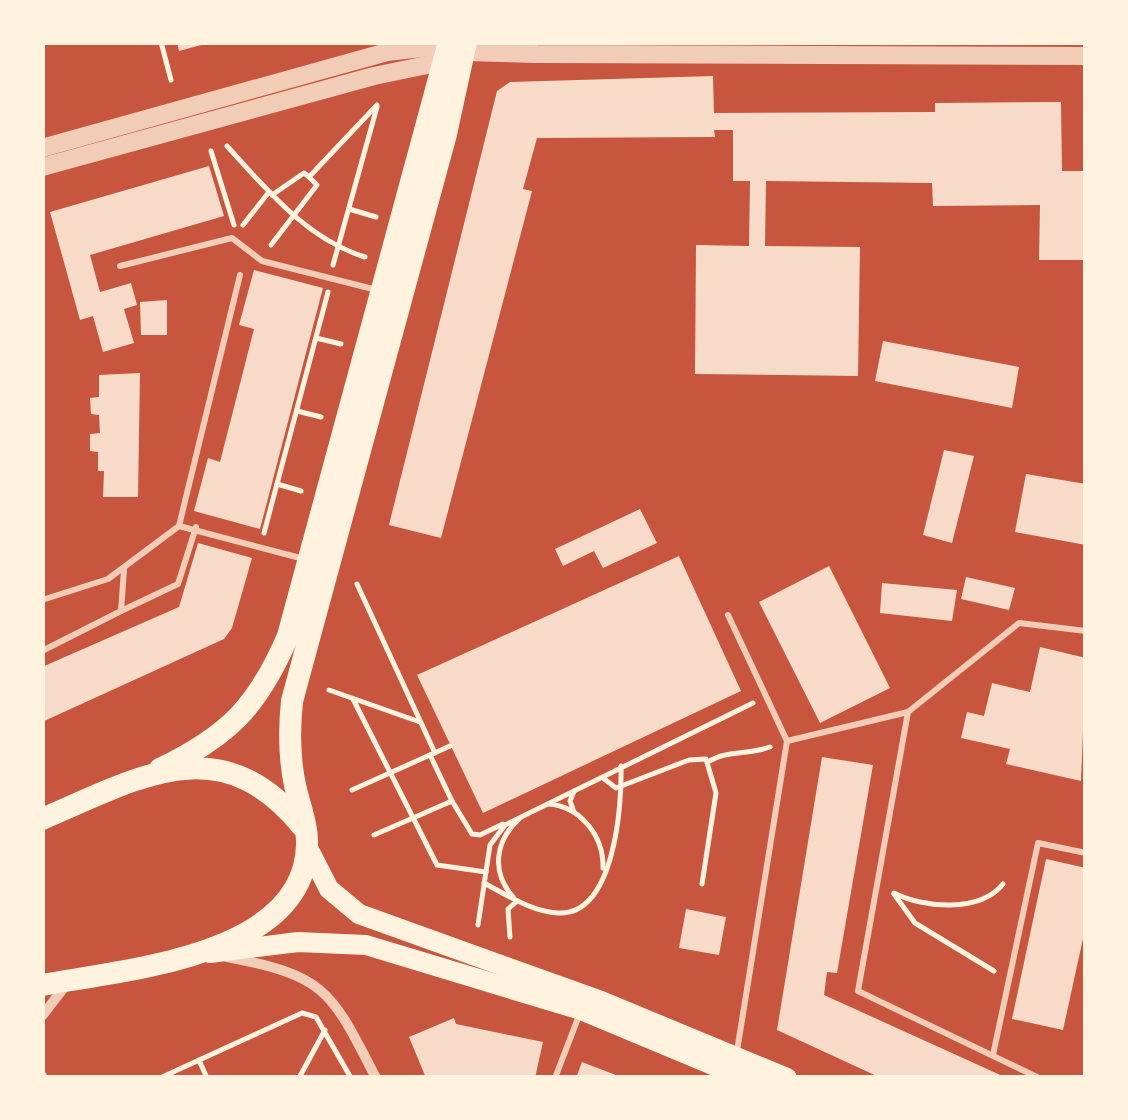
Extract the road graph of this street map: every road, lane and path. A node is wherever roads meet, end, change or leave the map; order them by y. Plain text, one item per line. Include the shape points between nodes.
1 (161, 42) edge
2 (454, 49) edge
3 (1086, 56) edge
4 (171, 80) dead end
5 (227, 146) dead end
6 (42, 148) edge
7 (211, 151) dead end
8 (42, 167) edge
9 (308, 176) junction
10 (271, 194) junction
11 (349, 210) junction
12 (294, 216) junction
13 (376, 217) dead end
14 (337, 249) junction
15 (365, 257) dead end
16 (260, 260) junction
17 (120, 266) dead end
18 (240, 275) dead end
19 (331, 278) junction
20 (383, 292) junction
21 (316, 338) junction
22 (342, 344) dead end
23 (296, 411) junction
24 (321, 417) dead end
25 (277, 484) junction
26 (301, 491) dead end
27 (179, 526) junction
28 (196, 527) junction
29 (260, 545) junction
30 (310, 560) junction
31 (124, 569) junction
32 (357, 584) dead end
33 (42, 600) edge
34 (121, 611) junction
35 (728, 615) dead end
36 (1086, 631) edge
37 (42, 651) edge
38 (329, 690) dead end
39 (766, 697) junction
40 (354, 698) junction
41 (908, 712) junction
42 (422, 722) junction
43 (788, 742) junction
44 (450, 746) dead end
45 (762, 750) dead end
46 (432, 754) junction
47 (708, 762) junction
48 (621, 766) junction
49 (160, 769) junction
50 (390, 773) junction
51 (600, 777) junction
52 (618, 787) junction
53 (576, 789) junction
54 (352, 790) dead end
55 (452, 801) junction
56 (545, 804) junction
57 (530, 811) junction
58 (576, 814) junction
59 (519, 816) junction
60 (413, 818) junction
61 (42, 819) edge
62 (618, 829) junction
63 (596, 834) junction
64 (374, 835) dead end
65 (306, 837) junction
66 (1086, 853) edge
67 (486, 872) junction
68 (602, 876) junction
69 (484, 884) junction
70 (702, 884) dead end
71 (1003, 884) dead end
72 (518, 900) junction
73 (478, 924) dead end
74 (510, 937) dead end
75 (207, 953) junction
76 (90, 976) junction
77 (1008, 979) junction
78 (42, 984) edge
79 (581, 1010) junction
80 (42, 1016) edge
81 (324, 1030) junction
82 (736, 1055) junction
83 (992, 1055) junction
84 (198, 1060) junction
85 (160, 1078) edge
86 (206, 1078) edge
87 (299, 1078) edge
88 (351, 1078) edge
89 (376, 1078) edge
90 (555, 1078) edge
91 (744, 1078) edge
92 (788, 1078) edge
93 (1039, 1078) edge

1 - 4 path
2 - 3 street
2 - 6 street via 374,55
2 - 8 street
2 - 20 highway
2 - 65 highway via 292,702 289,755
5 - 10 path
7 - 10 path via 236,232
9 - 10 path
9 - 11 path via 377,105
9 - 12 path via 317,185
10 - 12 path
11 - 13 path
11 - 14 path
12 - 14 path
12 - 16 path
14 - 15 path
14 - 19 path
16 - 17 lane via 232,238
16 - 19 lane
18 - 27 lane
19 - 20 lane
19 - 21 path
20 - 30 highway
21 - 22 path
21 - 23 path
23 - 24 path
23 - 25 path
25 - 26 path
25 - 29 path
27 - 28 lane
27 - 31 lane
28 - 29 lane
28 - 34 lane via 178,584
29 - 30 lane
30 - 49 highway via 288,636 260,693 210,742
31 - 33 lane
31 - 34 lane
32 - 42 path
34 - 37 lane
35 - 39 lane
36 - 41 lane via 1019,623
38 - 40 path
39 - 43 lane
39 - 48 path
40 - 42 path
40 - 50 path
41 - 43 lane
41 - 83 lane via 858,991
42 - 46 path
43 - 82 lane
44 - 46 path
45 - 47 path
46 - 50 path
46 - 55 path
47 - 52 path via 690,760
47 - 70 path via 716,793
48 - 51 path
48 - 52 path
49 - 61 highway
49 - 65 highway via 215,771 253,782 272,792
50 - 54 path
50 - 60 path
51 - 52 path
51 - 53 path
52 - 62 path
53 - 56 path
53 - 58 path via 570,796
55 - 59 path via 476,836
55 - 60 path
56 - 57 path
56 - 58 path
57 - 59 path
57 - 72 path via 511,826 498,854 501,878
58 - 63 path
59 - 67 path via 495,835
60 - 64 path
60 - 67 path via 439,868
62 - 63 path via 609,837
62 - 68 path
63 - 68 path
65 - 75 highway via 301,874 277,909
65 - 82 main road via 329,889 359,914
66 - 77 lane via 1038,843
67 - 69 path
68 - 72 path via 590,897 566,913
69 - 72 path
69 - 73 path
71 - 77 path via 991,895 953,904 892,892 915,924
72 - 74 path via 508,909
75 - 76 highway
75 - 79 main road via 298,942 366,944
75 - 89 street via 276,966 319,986 337,1003
76 - 78 highway
76 - 80 street via 66,985
77 - 83 lane
79 - 90 lane
79 - 91 main road
81 - 84 path via 316,1017 302,1013
81 - 87 path
81 - 88 path
82 - 92 main road
83 - 93 lane
84 - 85 path
84 - 86 path

